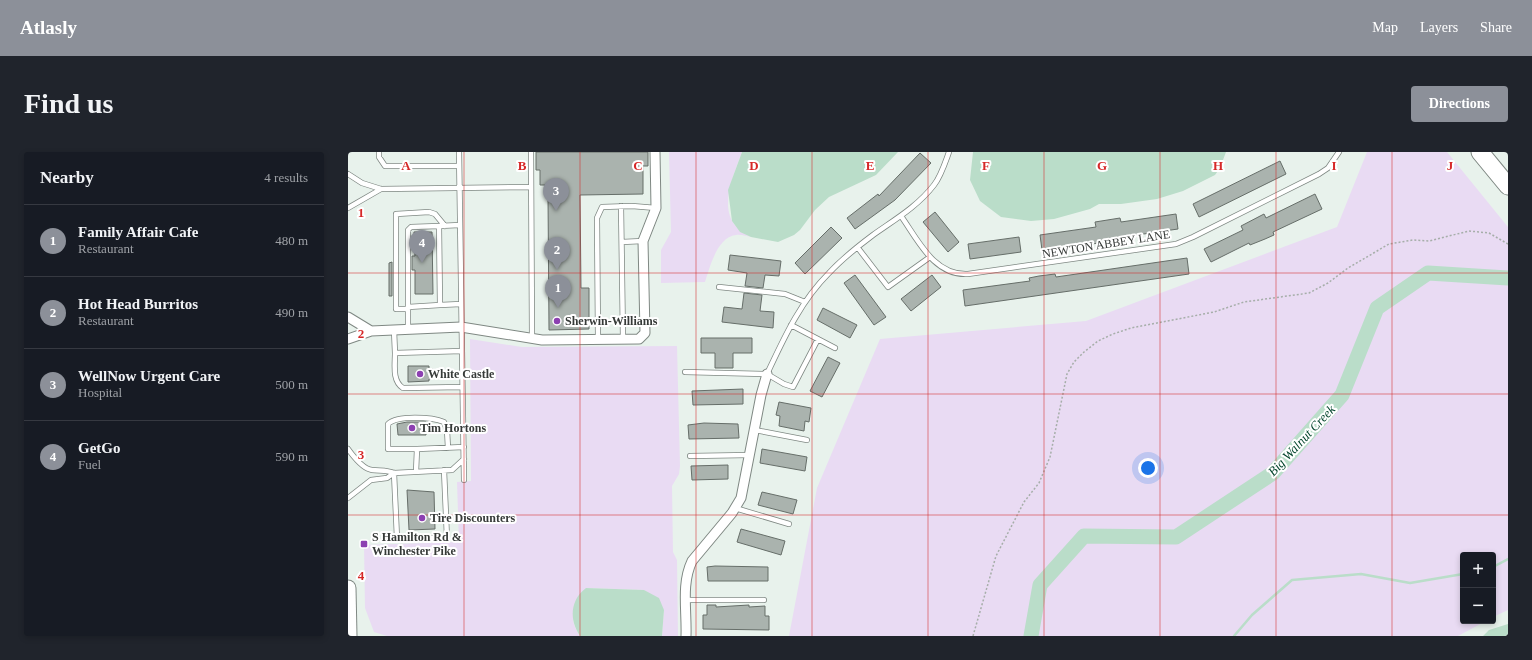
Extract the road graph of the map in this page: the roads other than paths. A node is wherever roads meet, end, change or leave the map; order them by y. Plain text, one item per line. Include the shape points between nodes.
1 (379, 152) edge
2 (459, 152) edge
3 (531, 152) edge
4 (655, 152) edge
5 (949, 152) edge
6 (1339, 152) edge
7 (1480, 152) edge
8 (459, 166) junction
9 (348, 174) edge
10 (1508, 186) edge
11 (531, 187) junction
12 (459, 188) junction
13 (381, 189) junction
14 (622, 206) junction
15 (348, 208) edge
16 (656, 208) junction
17 (902, 216) junction
18 (460, 225) junction
19 (439, 226) junction
20 (445, 226) junction
21 (642, 241) junction
22 (622, 242) junction
23 (858, 248) junction
24 (930, 257) junction
25 (718, 287) dead end
26 (805, 302) junction
27 (461, 304) junction
28 (440, 305) junction
29 (408, 308) junction
30 (348, 317) edge
31 (791, 325) junction
32 (461, 327) junction
33 (394, 330) junction
34 (408, 330) junction
35 (371, 331) junction
36 (532, 338) junction
37 (348, 339) edge
38 (598, 339) junction
39 (623, 339) junction
40 (818, 339) junction
41 (835, 348) dead end
42 (462, 351) junction
43 (395, 353) junction
44 (685, 372) dead end
45 (767, 374) junction
46 (462, 387) junction
47 (755, 430) junction
48 (807, 440) dead end
49 (464, 447) junction
50 (448, 448) junction
51 (348, 449) edge
52 (417, 449) junction
53 (750, 455) junction
54 (690, 456) dead end
55 (464, 458) junction
56 (444, 470) junction
57 (416, 472) junction
58 (394, 473) junction
59 (464, 480) dead end
60 (348, 498) edge
61 (735, 508) junction
62 (789, 524) dead end
63 (348, 588) edge
64 (685, 600) junction
65 (764, 600) dead end
66 (349, 636) edge
67 (686, 636) edge

1 - 8 lane via 385,166
2 - 8 lane
3 - 11 lane
4 - 16 street
5 - 17 lane via 935,184
6 - 24 lane, NEWTON ABBEY LANE via 1328,168 1319,174 1176,244 968,274 948,272
7 - 10 highway
8 - 12 lane
9 - 13 lane via 362,183
11 - 12 lane
11 - 36 lane
12 - 13 lane
12 - 18 lane
13 - 15 lane
14 - 16 lane
14 - 22 lane
14 - 38 lane via 602,207 597,218
16 - 21 street
17 - 23 lane
17 - 24 lane, NEWTON ABBEY LANE
18 - 20 lane
18 - 27 lane
19 - 20 lane
19 - 28 lane
19 - 29 lane via 411,227 408,230
20 - 29 lane via 435,214 429,212 396,214 396,309
21 - 22 lane
21 - 39 street via 646,333 639,339
22 - 39 lane
23 - 24 lane via 888,287
23 - 26 lane via 828,274
25 - 26 lane via 785,294
26 - 31 lane
27 - 28 lane
27 - 32 lane
28 - 29 lane
29 - 34 lane
30 - 35 street
31 - 40 lane
31 - 45 lane
32 - 34 street
32 - 36 street
32 - 42 lane
33 - 34 street
33 - 35 street
33 - 43 lane
35 - 37 street
36 - 38 street
38 - 39 street
40 - 41 lane
40 - 45 lane via 793,387
42 - 43 lane
42 - 46 lane
43 - 46 lane via 396,380 403,388
44 - 45 lane
45 - 47 street via 759,401
46 - 49 lane
47 - 48 lane
47 - 53 street
49 - 50 lane
49 - 55 lane
50 - 52 lane
50 - 52 lane via 444,422 430,418 392,420 388,424 388,449
51 - 58 lane via 354,458 370,470
52 - 57 lane
53 - 54 lane
53 - 61 street via 741,498
55 - 56 lane via 452,470
55 - 59 lane
56 - 57 lane
56 - 58 lane via 447,538 397,538
57 - 58 lane
58 - 60 lane via 387,478 371,480
61 - 62 lane
61 - 64 street via 692,561 687,575
63 - 66 main road
64 - 65 lane
64 - 67 street

